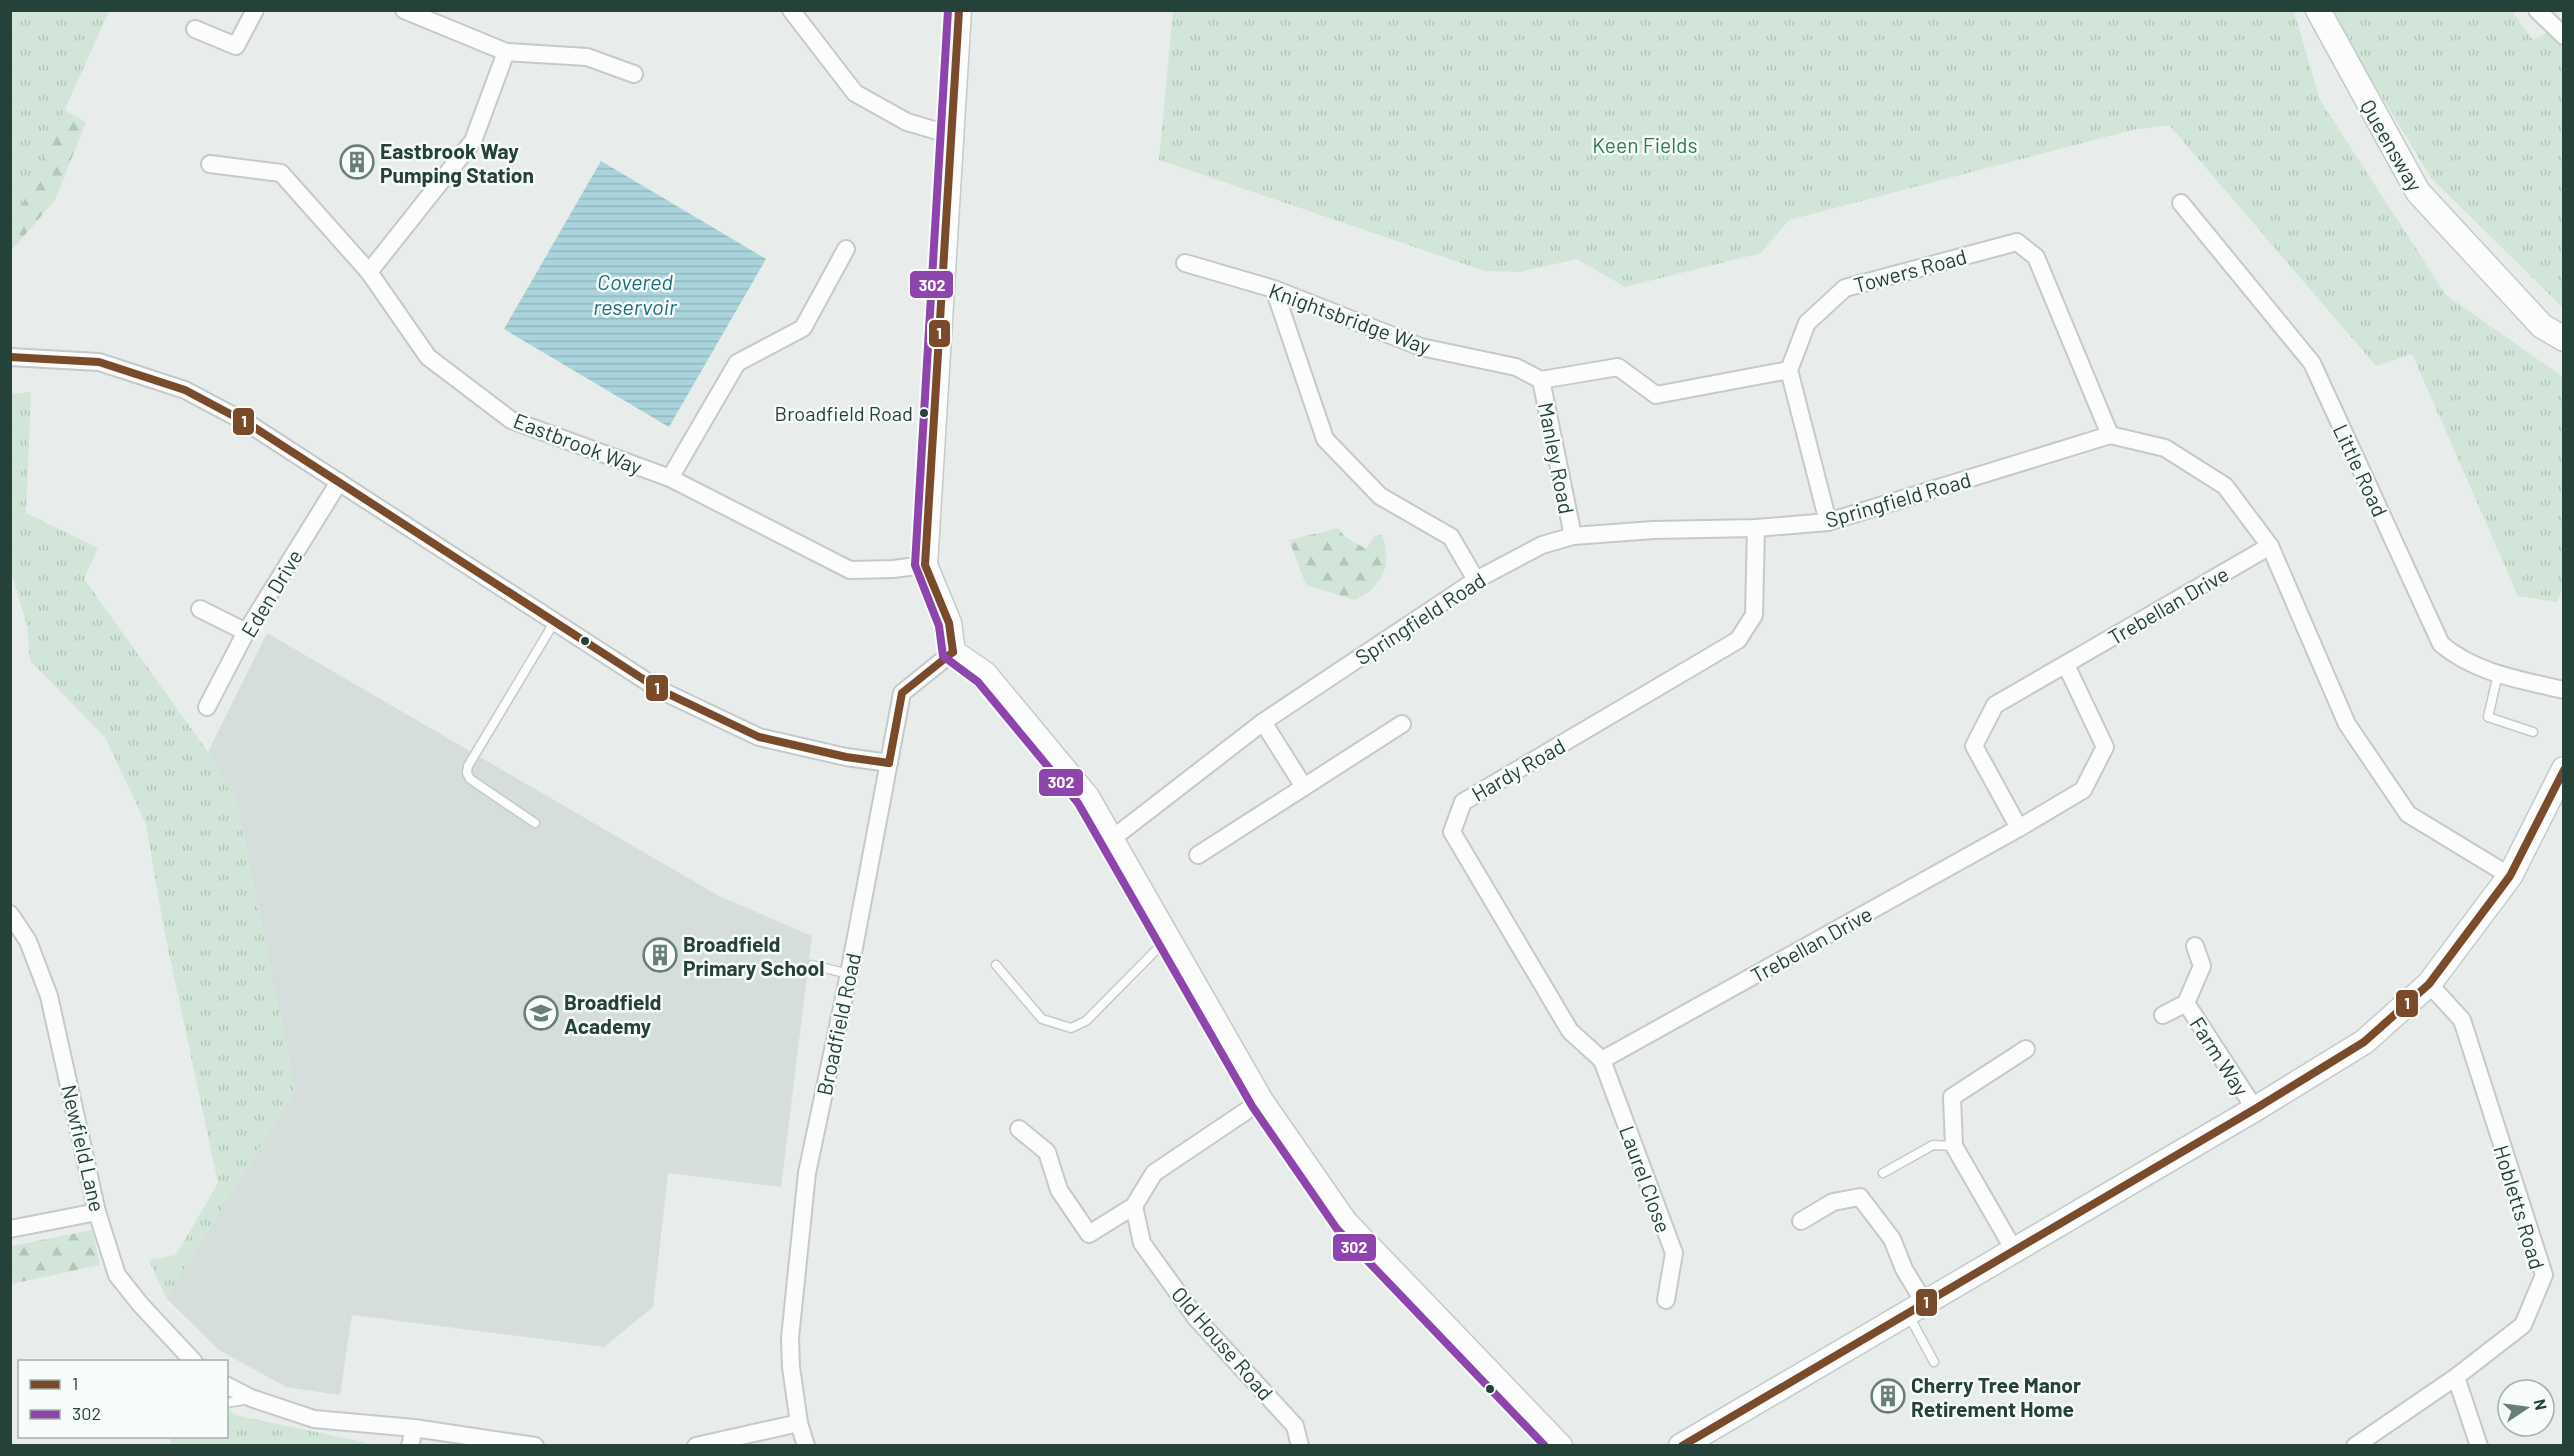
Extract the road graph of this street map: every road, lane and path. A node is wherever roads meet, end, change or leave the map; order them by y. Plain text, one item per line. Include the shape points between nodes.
1 (255, 10) edge
2 (791, 10) edge
3 (959, 10) edge
4 (2318, 10) edge
5 (2537, 10) edge
6 (408, 11) edge
7 (195, 28) dead end
8 (2564, 36) edge
9 (506, 52) junction
10 (634, 74) dead end
11 (951, 135) junction
12 (210, 164) dead end
13 (2181, 203) dead end
14 (846, 249) dead end
15 (1185, 263) dead end
16 (369, 272) junction
17 (1274, 289) junction
18 (2564, 339) edge
19 (10, 357) edge
20 (1789, 370) junction
21 (1541, 380) junction
22 (2110, 435) junction
23 (670, 478) junction
24 (339, 482) junction
25 (1828, 522) junction
26 (1756, 528) junction
27 (1573, 536) junction
28 (2270, 546) junction
29 (925, 565) junction
30 (1476, 580) junction
31 (200, 609) dead end
32 (555, 621) junction
33 (246, 632) junction
34 (953, 652) junction
35 (2066, 665) junction
36 (2498, 674) junction
37 (2564, 690) edge
38 (207, 707) dead end
39 (1263, 722) junction
40 (1402, 724) dead end
41 (2532, 732) dead end
42 (889, 763) junction
43 (2564, 769) edge
44 (1304, 787) junction
45 (535, 823) dead end
46 (2019, 828) junction
47 (1113, 838) junction
48 (1198, 855) dead end
49 (2510, 876) junction
50 (10, 914) edge
51 (1168, 938) junction
52 (2195, 946) dead end
53 (812, 965) dead end
54 (996, 965) dead end
55 (849, 974) junction
56 (2428, 984) junction
57 (2186, 1003) junction
58 (2163, 1015) dead end
59 (2026, 1049) dead end
60 (1602, 1060) junction
61 (1261, 1101) junction
62 (2255, 1109) junction
63 (1019, 1129) dead end
64 (1954, 1146) junction
65 (1883, 1173) dead end
66 (1134, 1206) junction
67 (98, 1212) junction
68 (1802, 1221) dead end
69 (10, 1229) edge
70 (2014, 1250) junction
71 (1666, 1300) dead end
72 (1916, 1309) junction
73 (192, 1360) edge
74 (1934, 1362) dead end
75 (2456, 1377) junction
76 (228, 1386) edge
77 (251, 1398) junction
78 (228, 1403) edge
79 (799, 1423) junction
80 (414, 1428) junction
81 (410, 1446) edge
82 (535, 1446) edge
83 (696, 1446) edge
84 (806, 1446) edge
85 (1300, 1446) edge
86 (1560, 1446) edge
87 (1681, 1446) edge
88 (2355, 1446) edge
89 (2479, 1446) edge

1 - 7 street via 236,46
2 - 11 street via 855,93 907,122
3 - 11 street
4 - 18 street, Queensway via 2418,192 2542,326
5 - 8 street
6 - 9 street
9 - 10 street via 587,57
9 - 16 street via 473,141
11 - 29 street
12 - 16 street, Eastbrook Way via 282,173
13 - 36 street, Little Road via 2312,363 2441,644 2458,658
14 - 23 street via 803,328 736,363
15 - 17 street, Knightsbridge Way
16 - 23 street, Eastbrook Way via 428,357 511,420
17 - 21 street, Knightsbridge Way via 1421,347 1516,367
17 - 30 street via 1325,439 1380,496 1451,537
19 - 24 street via 99,362 185,390 249,424
20 - 21 street via 1656,395 1618,367
20 - 22 street, Towers Road via 1807,323 1845,288 2017,242 2036,257
20 - 25 street
21 - 27 street, Manley Road
22 - 25 street, Springfield Road
22 - 28 street via 2165,448 2225,486
23 - 29 street, Eastbrook Way via 850,570
24 - 32 street
24 - 33 street, Eden Drive
25 - 26 street, Springfield Road
26 - 27 street, Springfield Road
26 - 60 street, Hardy Road via 1754,615 1738,640 1463,802 1452,832 1570,1031
27 - 30 street, Springfield Road via 1542,545
28 - 35 street, Trebellan Drive
28 - 49 street via 2347,724 2408,814
29 - 34 street via 949,623
30 - 39 street, Springfield Road
31 - 33 street
32 - 42 street via 660,690 759,736
32 - 45 lane via 467,773 470,779
33 - 38 street, Eden Drive
34 - 42 street, Broadfield Road via 902,693
34 - 47 street via 985,675 1087,797
35 - 46 street, Trebellan Drive via 2105,747 2083,790
35 - 46 street, Trebellan Drive via 1995,705 1974,746
36 - 37 street, Little Road
36 - 41 lane via 2488,717
39 - 44 street
39 - 47 street, Springfield Road
40 - 44 street
42 - 55 street, Broadfield Road
43 - 49 street
44 - 48 street
46 - 60 street, Trebellan Drive
47 - 51 street
49 - 56 street
50 - 67 street, Newfield Lane via 28,941 49,996
51 - 54 lane via 1086,1021 1071,1028 1042,1019
51 - 61 street
52 - 57 street, Farm Way via 2202,966
53 - 55 lane
55 - 79 street, Broadfield Road via 807,1173 801,1224 790,1338
56 - 62 street via 2364,1042
56 - 75 street, Hobletts Road via 2462,1020 2544,1275 2523,1325
57 - 58 street, Farm Way
57 - 62 street, Farm Way
59 - 64 street via 1952,1096
60 - 71 street, Laurel Close via 1674,1253
61 - 66 street via 1154,1173
61 - 86 street via 1345,1222
62 - 70 street
63 - 66 street via 1047,1152 1059,1190 1089,1234
64 - 65 lane via 1933,1145
64 - 70 street
66 - 85 street, Old House Road via 1142,1243 1196,1318 1295,1426
67 - 69 street
67 - 73 street, Newfield Lane via 117,1275
68 - 72 street via 1833,1202 1860,1197 1892,1239
70 - 72 street
72 - 74 lane
72 - 87 street
75 - 88 street, Hobletts Road
75 - 89 street
76 - 77 street
77 - 78 lane
77 - 80 street via 314,1419
79 - 83 street
79 - 84 street, Broadfield Road
80 - 81 street
80 - 82 street

